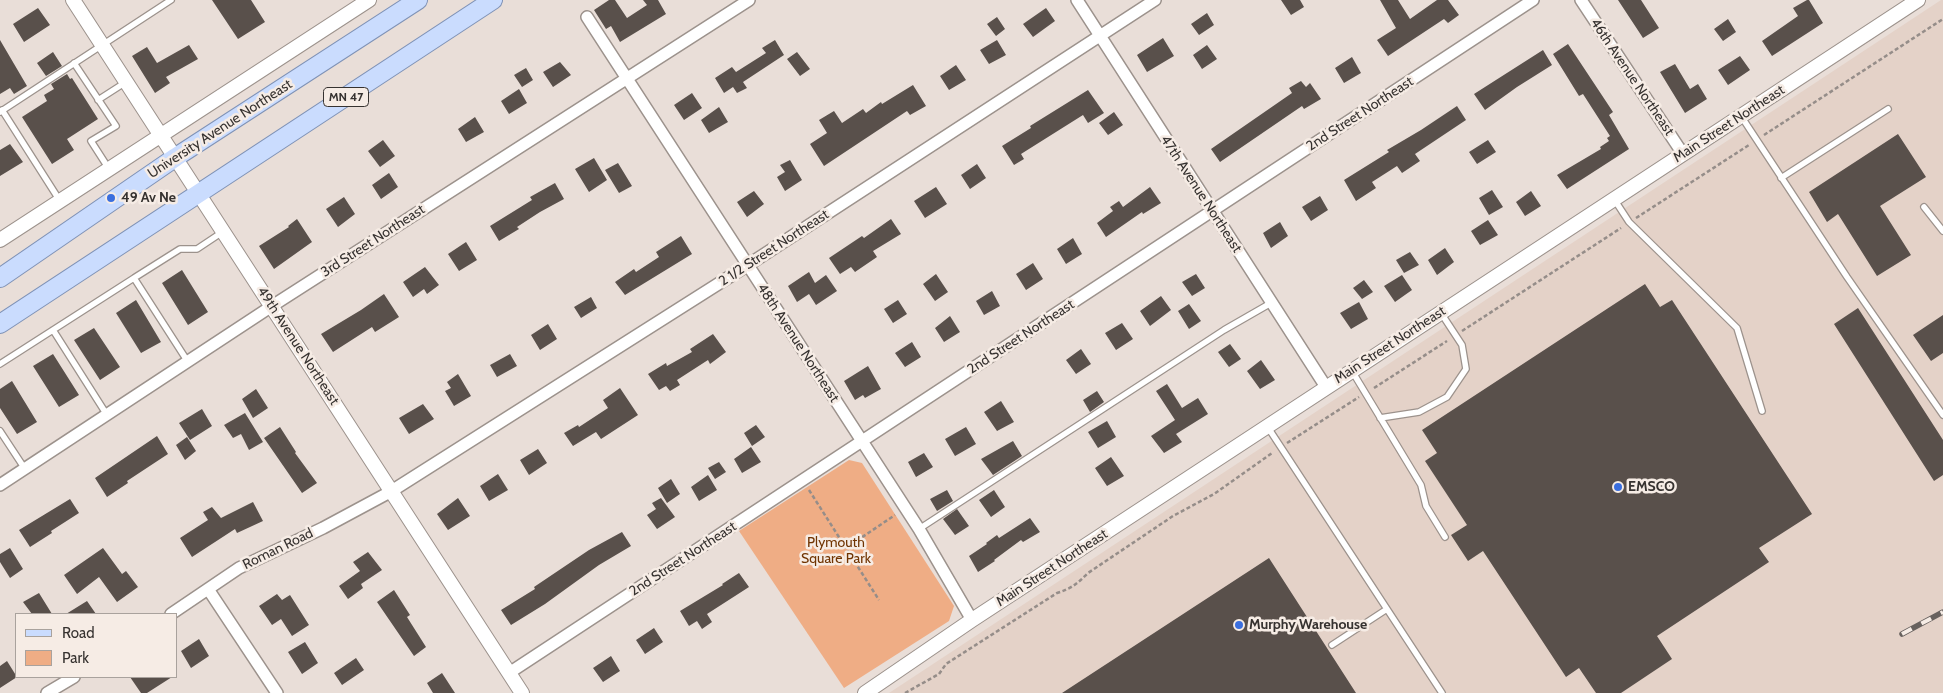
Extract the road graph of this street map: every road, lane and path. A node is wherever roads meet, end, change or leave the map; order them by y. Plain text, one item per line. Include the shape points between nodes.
1 (73, 0) edge
2 (171, 0) edge
3 (370, 0) edge
4 (418, 0) edge
5 (493, 0) edge
6 (749, 0) edge
7 (1077, 0) edge
8 (1155, 0) edge
9 (1533, 0) edge
10 (1580, 0) edge
11 (1918, 0) edge
12 (587, 17) dead end
13 (1943, 18) edge
14 (1100, 35) junction
15 (102, 45) junction
16 (74, 63) junction
17 (627, 78) junction
18 (126, 82) junction
19 (98, 100) junction
20 (1888, 109) dead end
21 (1, 111) edge
22 (1740, 116) junction
23 (162, 135) junction
24 (1756, 140) junction
25 (1683, 154) junction
26 (176, 157) junction
27 (109, 169) junction
28 (1781, 178) junction
29 (200, 194) junction
30 (1614, 199) junction
31 (60, 201) junction
32 (1924, 207) dead end
33 (1212, 211) junction
34 (1629, 222) junction
35 (224, 231) junction
36 (1943, 231) edge
37 (0, 240) edge
38 (748, 265) junction
39 (0, 278) edge
40 (134, 278) junction
41 (1271, 303) junction
42 (272, 306) junction
43 (1441, 312) junction
44 (0, 324) edge
45 (53, 330) junction
46 (1456, 335) junction
47 (188, 362) junction
48 (0, 364) edge
49 (1352, 371) junction
50 (1326, 387) junction
51 (1364, 394) junction
52 (1762, 412) dead end
53 (107, 415) junction
54 (1943, 415) edge
55 (1380, 418) junction
56 (1267, 426) junction
57 (0, 431) edge
58 (862, 441) junction
59 (1281, 447) junction
60 (25, 469) junction
61 (803, 480) junction
62 (0, 485) edge
63 (390, 492) junction
64 (895, 515) dead end
65 (919, 529) junction
66 (1445, 537) dead end
67 (846, 548) junction
68 (208, 588) junction
69 (879, 600) dead end
70 (1387, 609) junction
71 (172, 613) edge
72 (972, 620) junction
73 (1332, 646) dead end
74 (510, 673) junction
75 (72, 678) edge
76 (47, 693) edge
77 (277, 693) edge
78 (522, 693) edge
79 (865, 693) edge
80 (905, 693) edge
81 (1442, 693) edge

1 - 15 street, 49th Avenue Northeast
2 - 15 lane
3 - 23 street, University Avenue Northeast
4 - 26 main road, University Avenue Northeast
5 - 29 main road, MN 47
6 - 17 street, 3rd Street Northeast
7 - 14 street, 47th Avenue Northeast
8 - 14 street, 2 1/2 Street Northeast
9 - 33 street, 2nd Street Northeast
10 - 25 street, 46th Avenue Northeast
11 - 22 street, Main Street Northeast
12 - 17 street, 48th Avenue Northeast
13 - 24 path
14 - 33 street, 47th Avenue Northeast
14 - 38 street, 2 1/2 Street Northeast
15 - 16 lane
15 - 18 street, 49th Avenue Northeast
16 - 19 lane
16 - 21 lane
17 - 38 street, 48th Avenue Northeast
17 - 42 street, 3rd Street Northeast
18 - 19 lane
18 - 23 street, 49th Avenue Northeast
19 - 27 lane via 116,126 91,141
20 - 28 lane
21 - 31 lane
22 - 24 lane
22 - 25 street, Main Street Northeast
23 - 26 street, 49th Avenue Northeast
23 - 27 street, University Avenue Northeast
24 - 28 lane
24 - 34 path
25 - 30 street, Main Street Northeast
26 - 29 street, 49th Avenue Northeast
26 - 39 main road, University Avenue Northeast
27 - 31 street, University Avenue Northeast
28 - 54 lane
29 - 35 street, 49th Avenue Northeast
29 - 44 main road, MN 47
30 - 34 lane
30 - 43 street, Main Street Northeast
31 - 37 street, University Avenue Northeast
32 - 36 lane
33 - 41 street, 47th Avenue Northeast
33 - 58 street, 2nd Street Northeast
34 - 46 path
34 - 52 lane via 1737,328
35 - 40 lane via 197,249 180,249
35 - 42 street, 49th Avenue Northeast
38 - 58 street, 48th Avenue Northeast
38 - 63 street, 2 1/2 Street Northeast
40 - 45 lane
40 - 47 lane
41 - 50 street, 47th Avenue Northeast
41 - 65 lane via 1224,330
42 - 47 street, 3rd Street Northeast
42 - 63 street, 49th Avenue Northeast
43 - 46 lane
43 - 49 street, Main Street Northeast
45 - 48 lane
45 - 53 lane
46 - 51 path
46 - 55 lane via 1462,345 1466,369 1447,397 1419,412
47 - 53 street, 3rd Street Northeast
49 - 50 street, Main Street Northeast
49 - 51 lane
50 - 56 street, Main Street Northeast
51 - 55 lane
51 - 59 path
53 - 60 street, 3rd Street Northeast
55 - 66 lane via 1421,485 1426,506
56 - 59 lane
56 - 72 street, Main Street Northeast
57 - 60 lane
58 - 61 street, 2nd Street Northeast
58 - 65 street, 48th Avenue Northeast
59 - 70 lane
59 - 80 path via 1214,494 1173,516 1088,573 1068,590 1041,603 946,664 939,674
60 - 62 street, 3rd Street Northeast
61 - 67 path
61 - 74 street, 2nd Street Northeast
63 - 68 street, Roman Road via 239,568
63 - 74 street, 49th Avenue Northeast
64 - 67 path
65 - 72 street, 48th Avenue Northeast
67 - 69 path
68 - 71 street, Roman Road
68 - 77 street
70 - 73 lane
70 - 81 lane
72 - 79 street, Main Street Northeast
74 - 78 street, 49th Avenue Northeast
75 - 76 street

